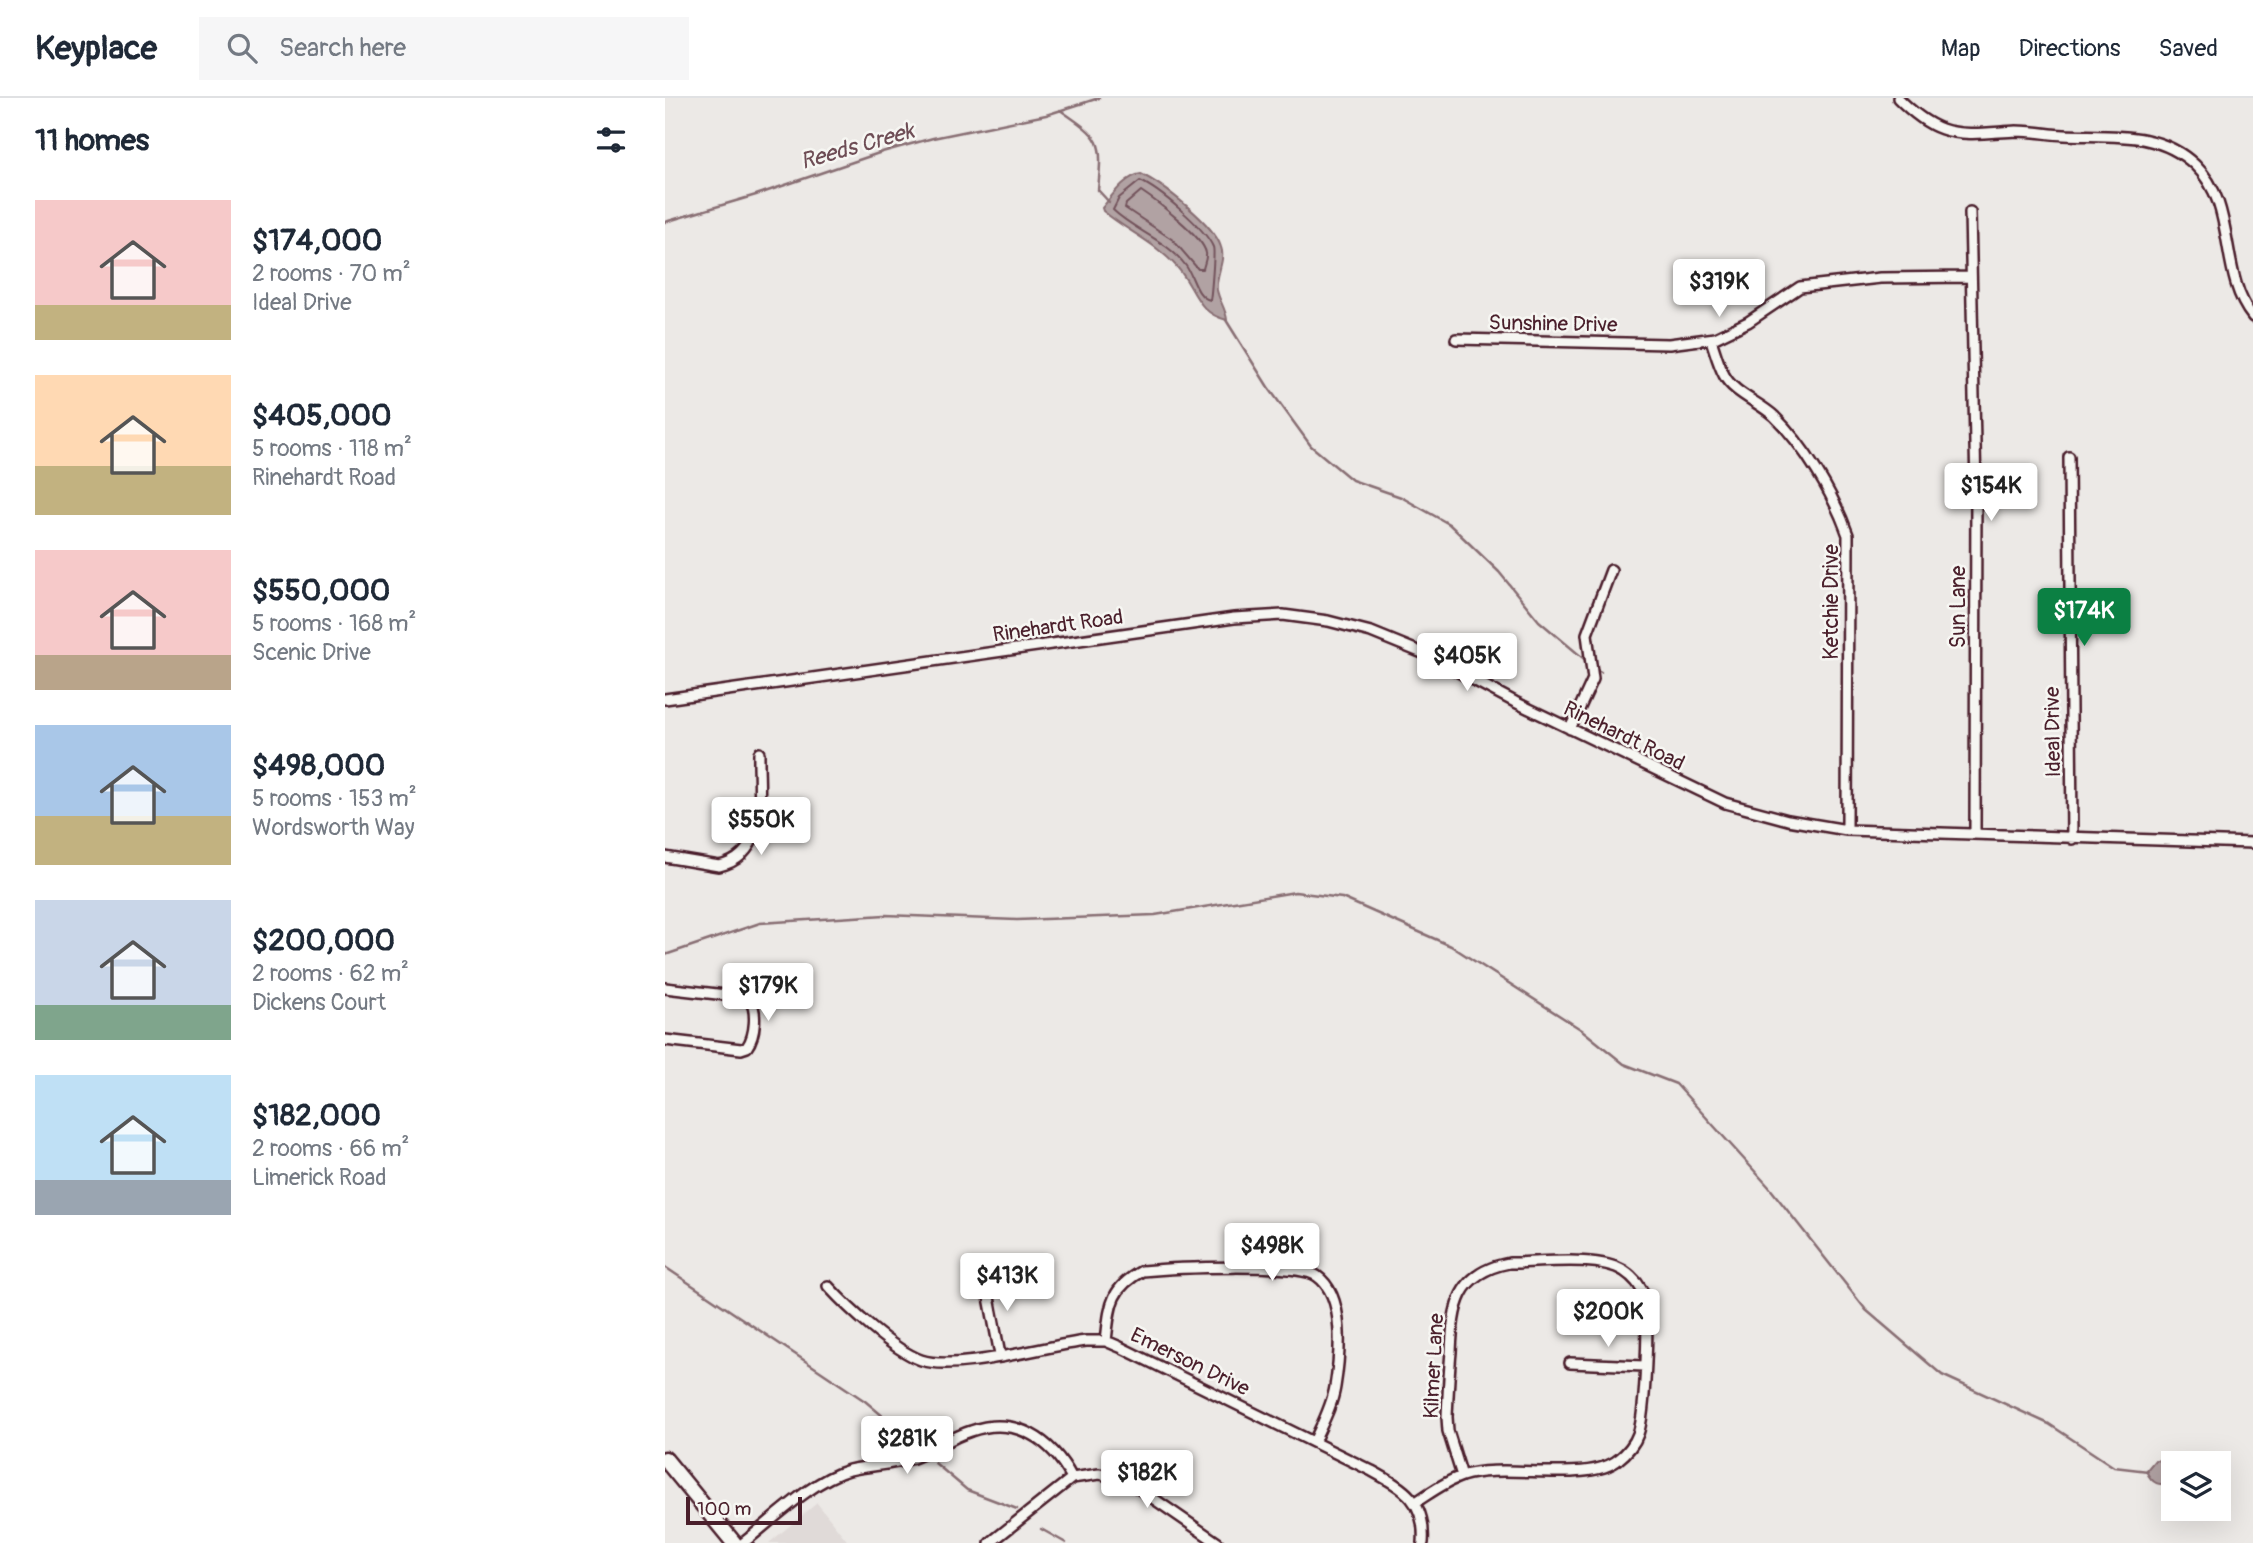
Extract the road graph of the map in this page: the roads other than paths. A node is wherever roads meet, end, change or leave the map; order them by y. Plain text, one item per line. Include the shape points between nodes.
1 (1899, 98) edge
2 (1970, 212) dead end
3 (1971, 277) junction
4 (2253, 317) edge
5 (1455, 339) dead end
6 (1711, 340) junction
7 (2069, 457) dead end
8 (1611, 570) dead end
9 (665, 699) edge
10 (1570, 729) junction
11 (759, 752) dead end
12 (1847, 830) junction
13 (1975, 834) junction
14 (2072, 839) junction
15 (2253, 843) edge
16 (665, 857) edge
17 (665, 988) edge
18 (665, 1040) edge
19 (985, 1276) dead end
20 (828, 1286) dead end
21 (1107, 1341) junction
22 (1000, 1355) junction
23 (1570, 1363) dead end
24 (1644, 1366) junction
25 (1314, 1442) junction
26 (665, 1459) edge
27 (1462, 1476) junction
28 (1072, 1478) junction
29 (1416, 1502) junction
30 (734, 1543) edge
31 (743, 1543) edge
32 (990, 1543) edge
33 (1218, 1543) edge
34 (1423, 1543) edge

1 - 4 street via 1927,122 1954,132 2141,138 2176,150 2198,167 2213,189 2229,238 2236,287
2 - 3 street, Sun Lane
3 - 6 street, Sunshine Drive via 1880,278 1800,288
3 - 13 street, Sun Lane
5 - 6 street, Sunshine Drive via 1669,344
6 - 12 street, Ketchie Drive via 1724,377 1773,415 1795,439 1841,514 1848,535
7 - 14 street, Ideal Drive
8 - 10 street via 1587,634 1594,680
9 - 10 street, Rinehardt Road via 1234,618 1283,615 1371,632 1425,654
10 - 12 street, Rinehardt Road via 1725,803
11 - 16 street via 757,826 752,846 719,866
12 - 13 street, Rinehardt Road
13 - 14 street, Rinehardt Road
14 - 15 street, Rinehardt Road
17 - 18 street via 743,997 755,1010 752,1037 741,1049
19 - 22 street
20 - 22 street, Emerson Drive via 875,1330 919,1360 957,1363
21 - 22 street, Emerson Drive
21 - 25 street, Emerson Drive
21 - 25 street via 1115,1292 1142,1271 1309,1271 1329,1287 1339,1322 1335,1388
23 - 24 street
24 - 27 street, Kilmer Lane via 1638,1436 1618,1461 1585,1471 1505,1470
24 - 27 street, Kilmer Lane via 1644,1296 1627,1273 1604,1263 1509,1264 1479,1274 1457,1300 1452,1319 1448,1431
25 - 29 street, Emerson Drive via 1406,1490
26 - 30 main road
27 - 29 street, Kilmer Lane
28 - 31 street via 1048,1444 1020,1428 981,1429 901,1462 848,1471 818,1485
28 - 32 street
28 - 33 street via 1099,1474 1125,1479
29 - 34 street

